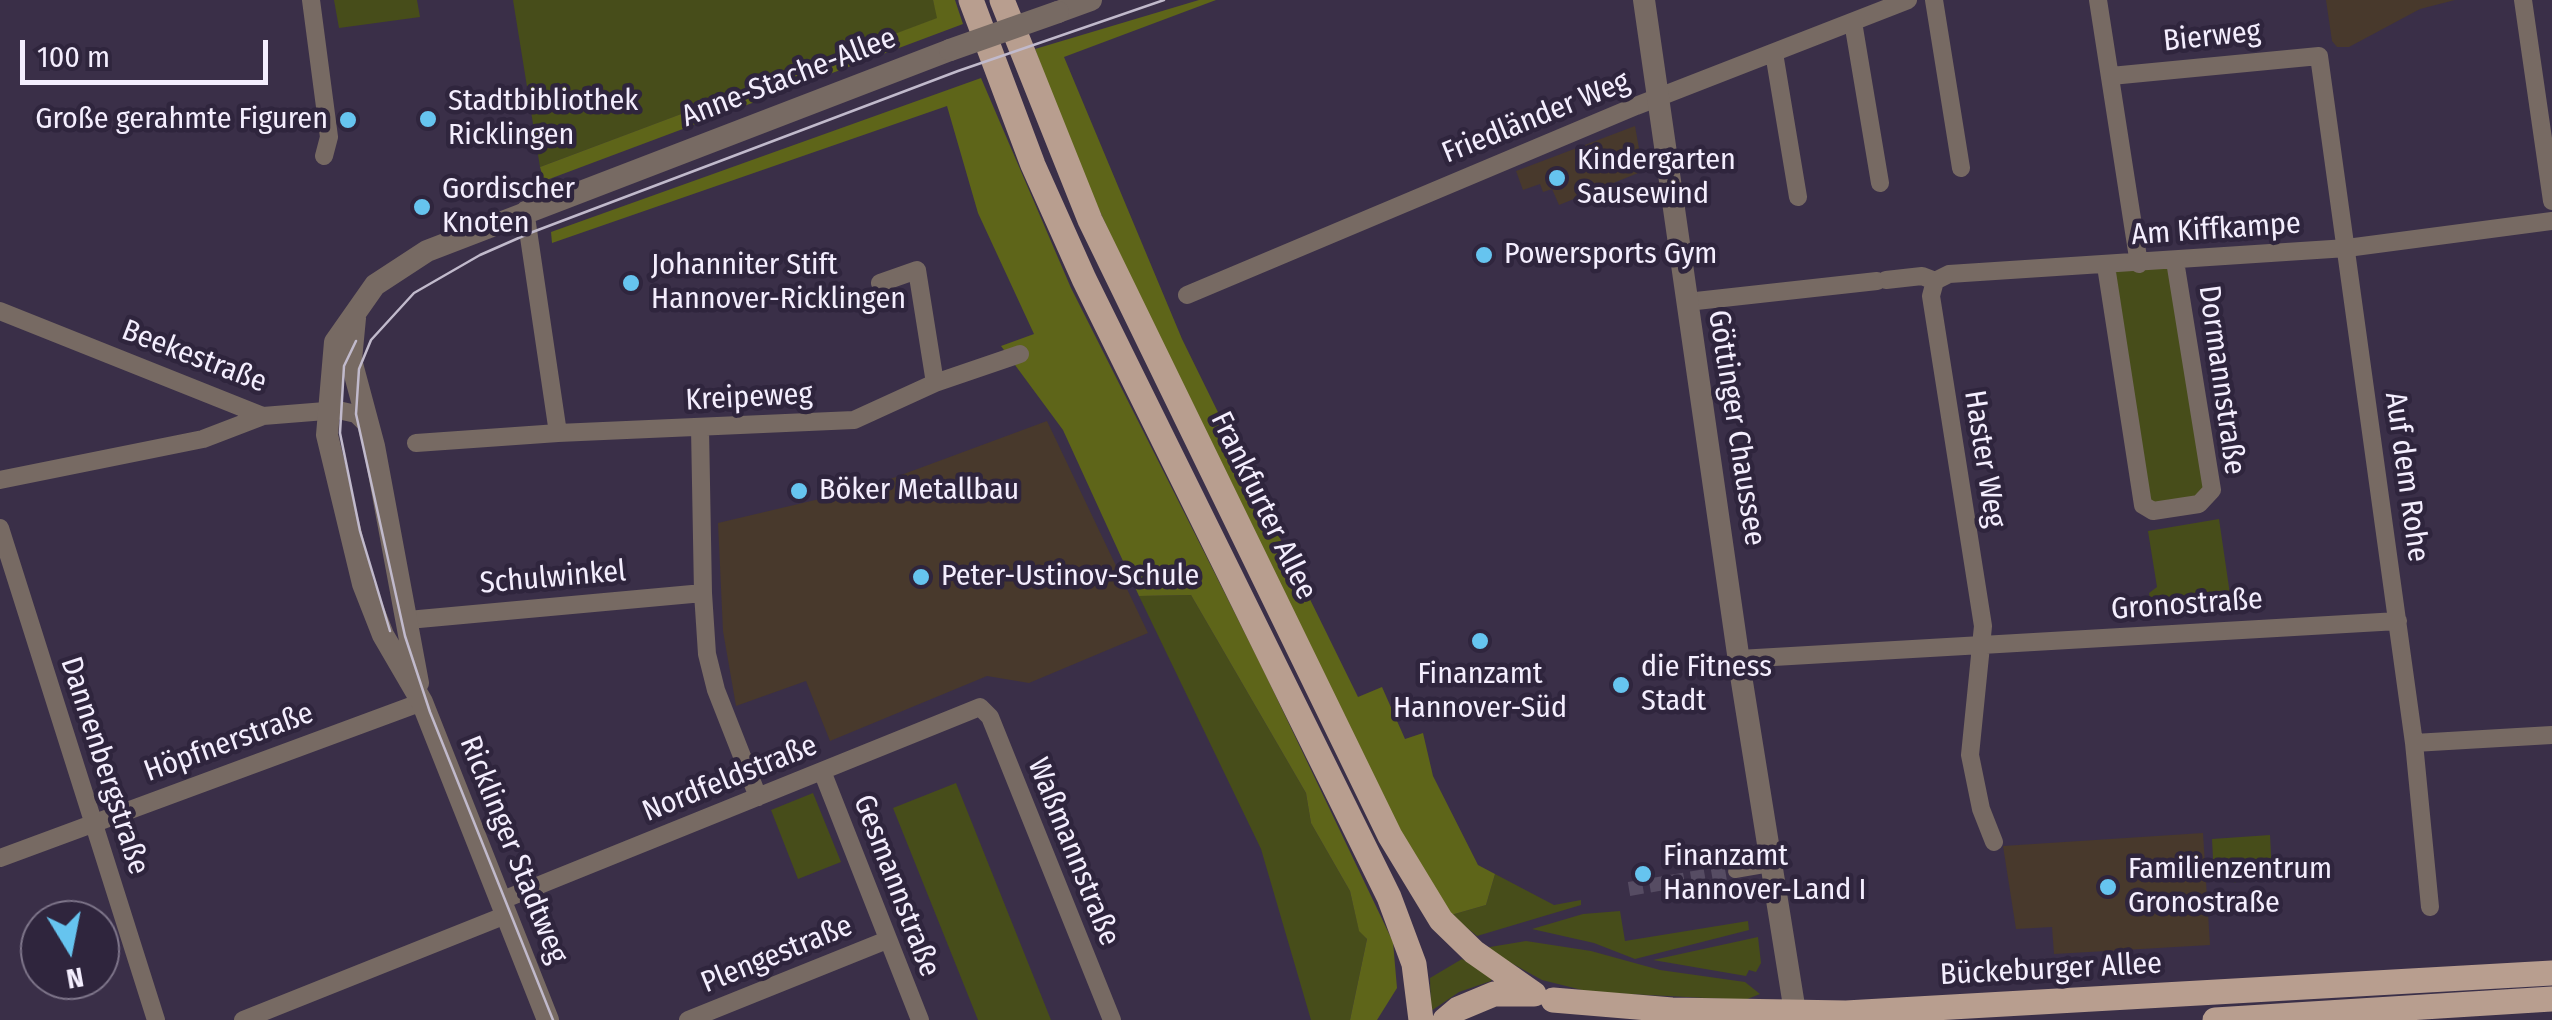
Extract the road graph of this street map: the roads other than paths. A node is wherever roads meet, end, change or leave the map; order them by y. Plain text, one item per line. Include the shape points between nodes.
1 (311, 0) edge
2 (971, 0) edge
3 (1002, 0) edge
4 (1091, 0) edge
5 (1644, 0) edge
6 (1908, 0) edge
7 (1934, 0) edge
8 (2098, 0) edge
9 (2523, 0) edge
10 (1854, 22) junction
11 (1774, 53) junction
12 (2319, 56) joint
13 (2111, 76) junction
14 (1657, 99) junction
15 (324, 156) dead end
16 (1961, 168) dead end
17 (1880, 182) dead end
18 (1798, 197) dead end
19 (2552, 201) edge
20 (525, 210) junction
21 (2552, 220) edge
22 (2347, 248) junction
23 (2175, 261) junction
24 (2139, 264) junction
25 (2106, 266) junction
26 (1935, 281) junction
27 (880, 282) dead end
28 (1186, 294) dead end
29 (1686, 302) junction
30 (358, 305) junction
31 (0, 312) edge
32 (1020, 354) dead end
33 (353, 366) junction
34 (935, 383) junction
35 (262, 416) junction
36 (328, 423) junction
37 (369, 428) junction
38 (700, 428) junction
39 (558, 433) junction
40 (416, 442) dead end
41 (0, 480) edge
42 (0, 528) edge
43 (703, 593) junction
44 (408, 620) junction
45 (2398, 621) junction
46 (1981, 647) junction
47 (1739, 659) junction
48 (422, 702) junction
49 (980, 707) joint
50 (2552, 735) edge
51 (2414, 743) junction
52 (822, 771) junction
53 (758, 797) junction
54 (93, 823) junction
55 (1994, 842) dead end
56 (0, 858) edge
57 (1770, 864) junction
58 (1734, 871) tunnel mouth
59 (2430, 907) dead end
60 (503, 908) junction
61 (888, 940) junction
62 (2552, 972) edge
63 (1543, 997) junction
64 (2552, 999) edge
65 (1796, 1016) edge
66 (156, 1020) edge
67 (242, 1020) edge
68 (548, 1020) edge
69 (688, 1020) edge
70 (920, 1020) edge
71 (1112, 1020) edge
72 (1421, 1020) edge
73 (1445, 1020) edge
74 (1582, 1020) edge
75 (2215, 1020) edge

1 - 15 street via 329,137
2 - 72 main road, Frankfurter Allee via 1084,280 1388,897 1414,964
3 - 63 main road, Frankfurter Allee via 1090,220 1390,836 1441,920 1474,952
4 - 20 street, Anne-Stache-Allee, bridge
5 - 14 street, Göttinger Chaussee
6 - 10 street, Friedländer Weg
7 - 16 street
8 - 13 street
9 - 19 street
10 - 11 street, Friedländer Weg
10 - 17 street
11 - 14 street, Friedländer Weg
11 - 18 street
12 - 13 street, Bierweg
12 - 22 street, Auf dem Rohe
13 - 24 street
14 - 28 street, Friedländer Weg
14 - 29 street, Göttinger Chaussee
20 - 30 street, Anne-Stache-Allee via 426,251 375,285
20 - 39 street
21 - 22 street, Am Kiffkampe
22 - 23 street, Am Kiffkampe
22 - 45 street, Auf dem Rohe
23 - 24 street, Am Kiffkampe
23 - 25 street, Dormannstraße via 2212,490 2199,504 2153,511 2143,505
24 - 25 street, Am Kiffkampe
25 - 26 street, Am Kiffkampe via 1949,274
26 - 29 street, Am Kiffkampe via 1922,276
26 - 46 street, Haster Weg via 1930,296
27 - 34 street via 917,270
29 - 47 street, Göttinger Chaussee
30 - 33 street
30 - 36 street, Anne-Stache-Allee via 335,342
31 - 35 street, Beekestraße
32 - 34 street, Kreipeweg
33 - 36 street
33 - 37 street
34 - 38 street, Kreipeweg via 854,420
35 - 36 street, Beekestraße
35 - 41 street via 203,439
36 - 37 street, Beekestraße via 356,414
36 - 48 street, Ricklinger Stadtweg via 363,584
37 - 44 street, Ricklinger Stadtweg
38 - 39 street, Kreipeweg
38 - 43 street
39 - 40 street, Kreipeweg
42 - 54 street, Dannenbergstraße
43 - 44 street, Schulwinkel
43 - 53 street via 716,690
44 - 48 street, Ricklinger Stadtweg
45 - 46 street, Gronostraße
45 - 51 street, Auf dem Rohe
46 - 47 street, Gronostraße
46 - 55 street via 1970,755
47 - 57 street, Göttinger Chaussee
48 - 54 street, Höpfnerstraße
48 - 60 street, Ricklinger Stadtweg
49 - 52 street, Nordfeldstraße
49 - 71 street, Waßmannstraße via 990,717
50 - 51 street
51 - 59 street, Auf dem Rohe
52 - 53 street, Nordfeldstraße
52 - 61 street, Gesmannstraße
53 - 60 street, Nordfeldstraße
54 - 56 street, Höpfnerstraße
54 - 66 street, Dannenbergstraße
57 - 58 street
57 - 65 street, Göttinger Chaussee
60 - 67 street, Nordfeldstraße
60 - 68 street, Ricklinger Stadtweg
61 - 69 street, Plengestraße
61 - 70 street, Gesmannstraße
62 - 65 main road, Bückeburger Allee
63 - 65 main road, Bückeburger Allee
63 - 73 main road, Bückeburger Allee via 1494,994
63 - 74 main road, Frankfurter Allee
64 - 75 main road

